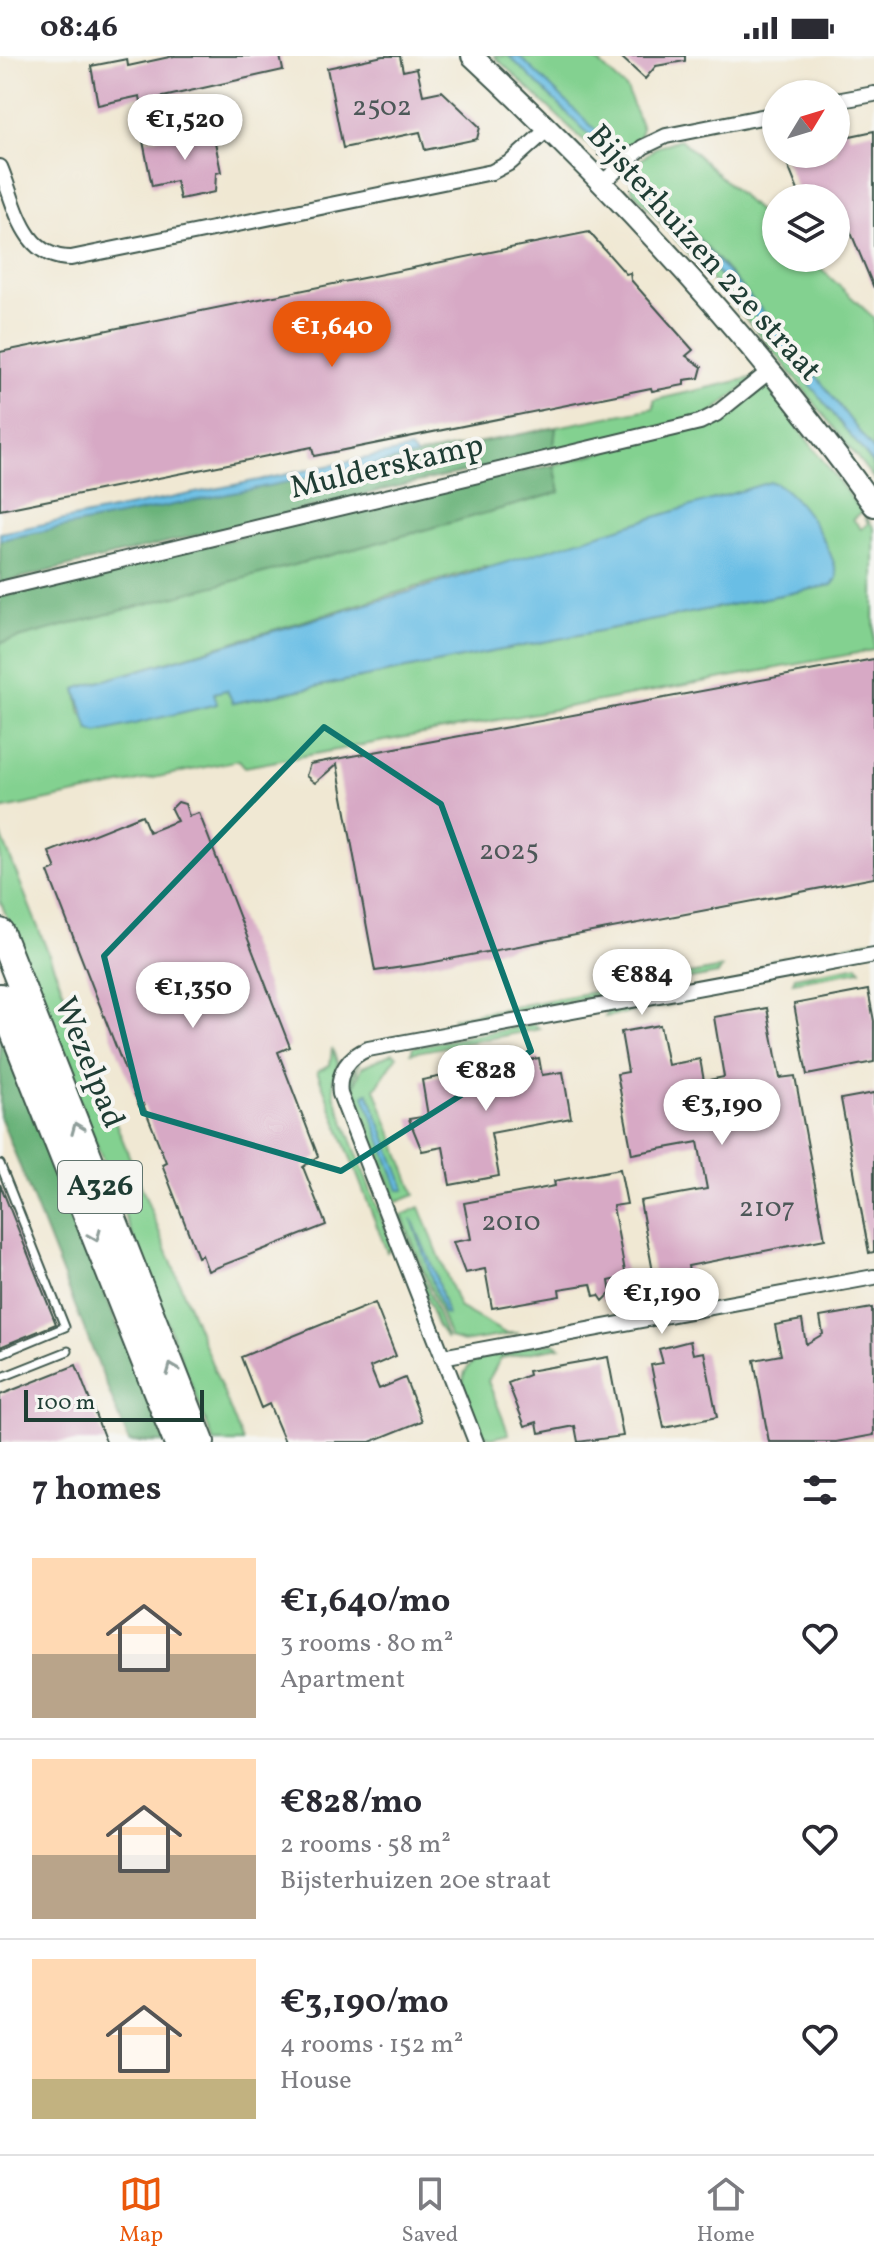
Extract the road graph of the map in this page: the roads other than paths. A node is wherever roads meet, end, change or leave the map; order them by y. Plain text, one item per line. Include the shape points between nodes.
1 (472, 56) edge
2 (874, 94) edge
3 (850, 98) edge
4 (762, 117) edge
5 (549, 128) junction
6 (0, 167) edge
7 (603, 182) junction
8 (771, 370) junction
9 (874, 506) edge
10 (0, 589) edge
11 (0, 932) edge
12 (874, 955) edge
13 (0, 997) edge
14 (0, 1164) edge
15 (874, 1277) edge
16 (68, 1351) dead end
17 (0, 1354) edge
18 (442, 1357) junction
19 (0, 1378) edge
20 (177, 1442) edge
21 (201, 1442) edge
22 (476, 1442) edge

1 - 5 main road, Bijsterhuizen 22e straat
2 - 3 street
4 - 7 street via 666,136 643,147
5 - 6 street via 492,172 71,258 39,251
5 - 7 main road, Bijsterhuizen 22e straat
7 - 8 main road, Bijsterhuizen 22e straat
8 - 9 main road, Bijsterhuizen 22e straat
8 - 10 street, Mulderskamp via 700,422
21 -> 11 highway, Wezelpad / A326
12 - 18 street via 355,1055 341,1074 340,1094
13 -> 20 highway, Wezelpad / A326
14 - 17 lane via 65,1327
15 - 18 street
16 - 19 lane
18 - 22 street

